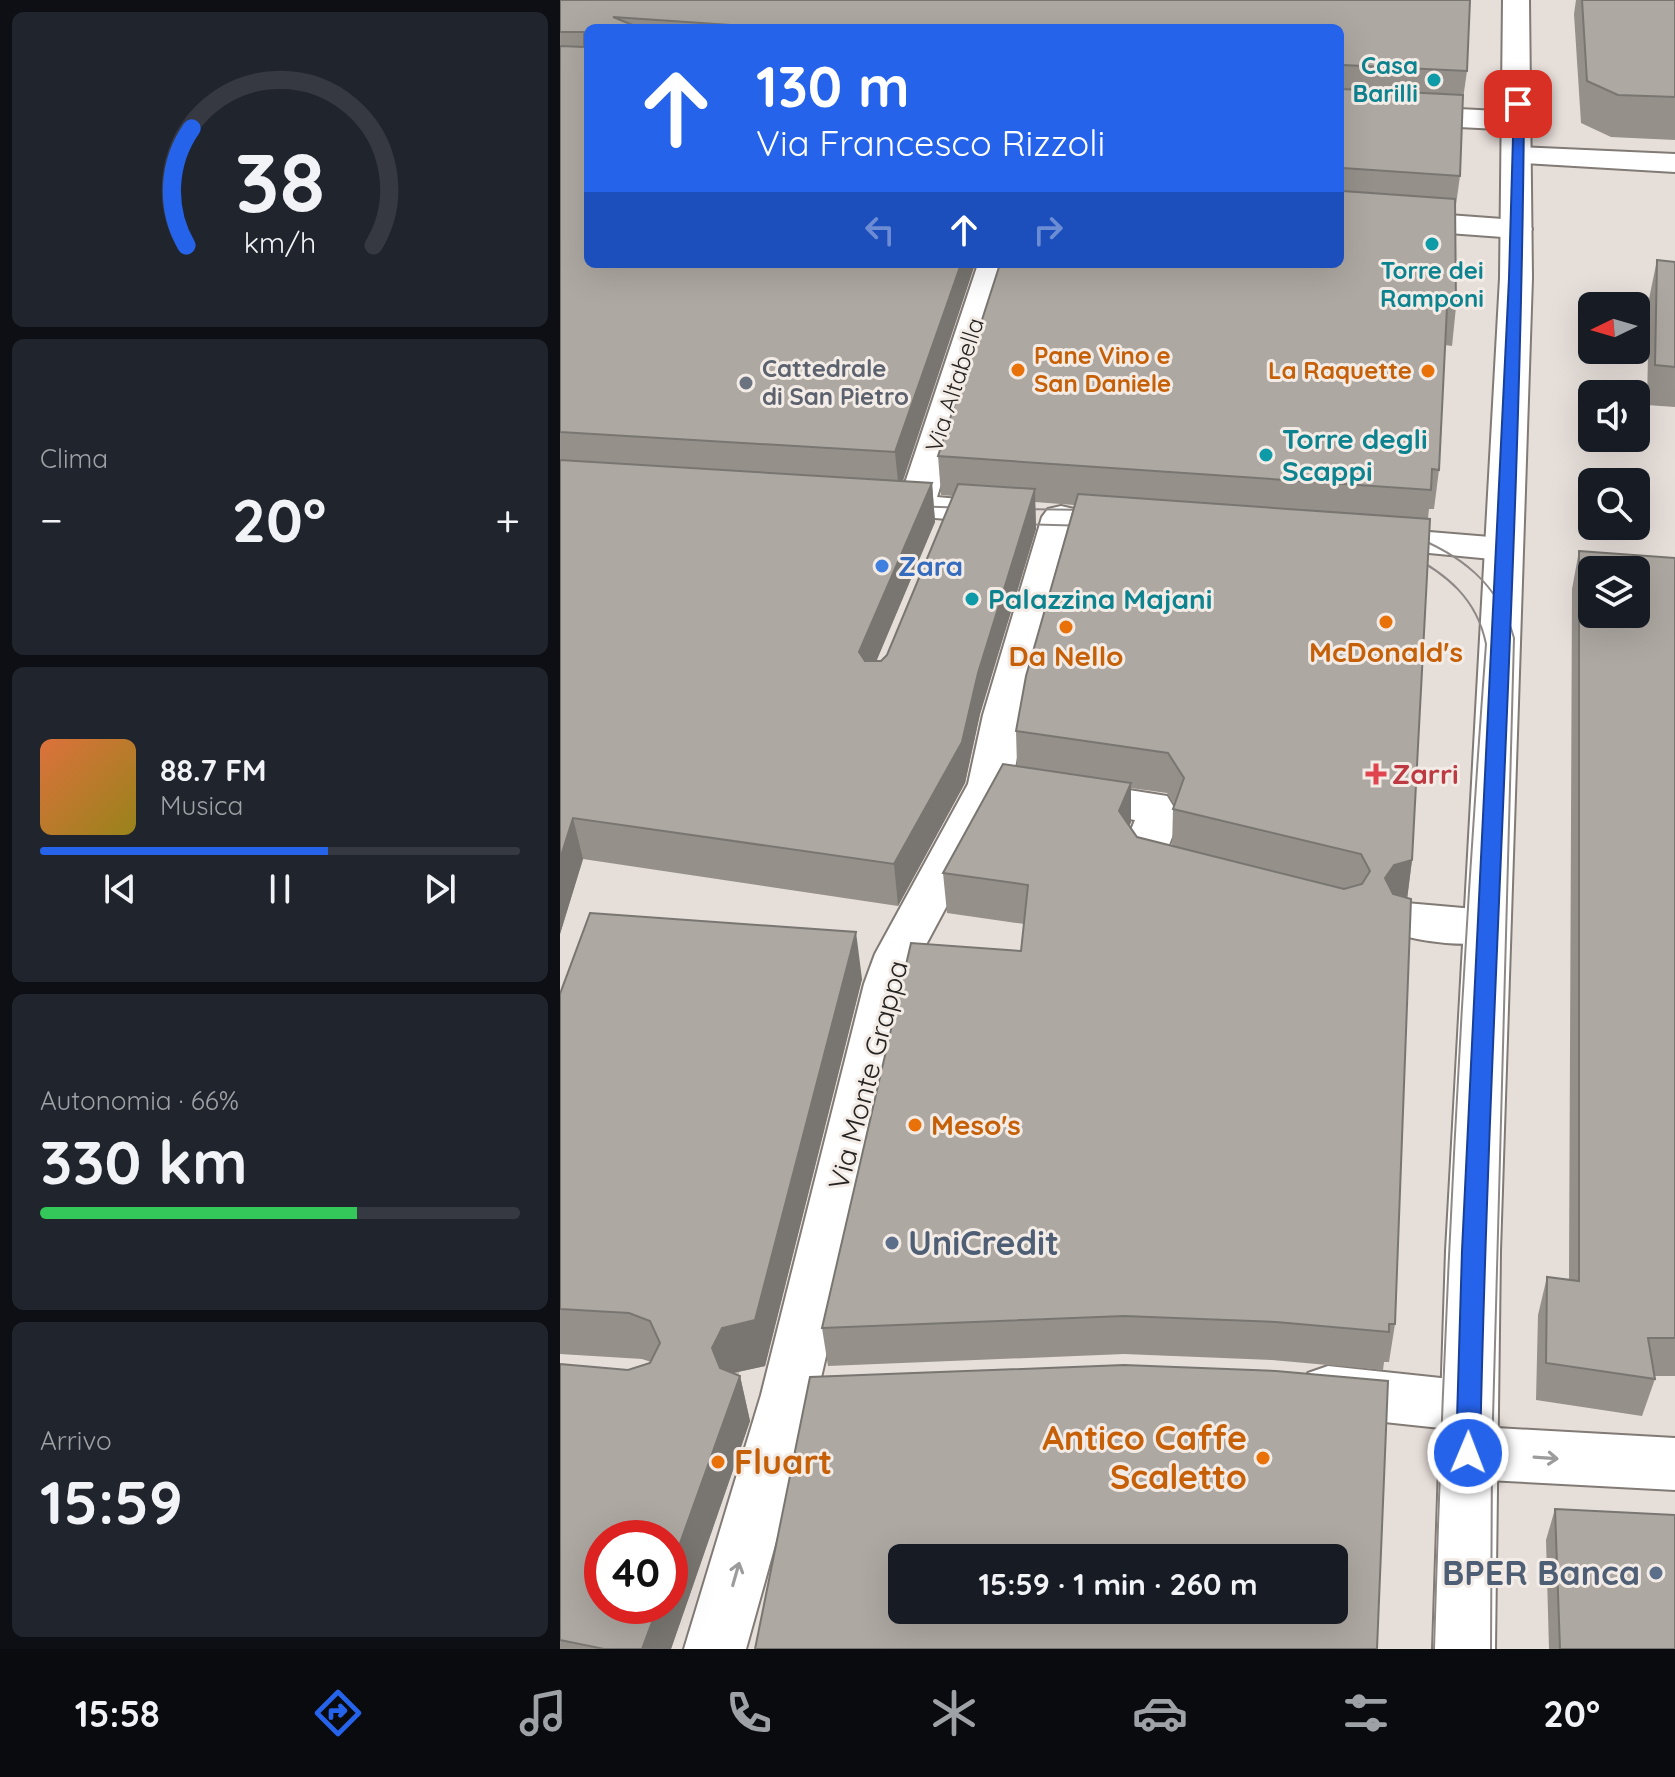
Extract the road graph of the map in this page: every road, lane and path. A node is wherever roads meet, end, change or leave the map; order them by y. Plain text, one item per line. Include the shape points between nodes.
1 (1516, 0) edge
2 (1344, 112) edge
3 (1518, 121) junction
4 (1518, 156) junction
5 (1675, 163) edge
6 (1344, 216) edge
7 (1516, 229) junction
8 (993, 268) edge
9 (838, 502) edge
10 (916, 506) junction
11 (1337, 536) edge
12 (1502, 549) junction
13 (990, 784) junction
14 (1225, 880) edge
15 (1406, 920) edge
16 (1486, 927) junction
17 (1274, 1388) edge
18 (1469, 1429) junction
19 (1675, 1464) edge
20 (715, 1649) edge
21 (1464, 1649) edge

1 - 3 street
2 - 3 street
3 - 4 street
4 - 5 street
4 - 7 street
6 - 7 street
7 - 12 street
8 - 10 street, Via Altabella
9 - 10 street
10 - 13 street, Via Monte Grappa via 1076,518 1004,715
11 - 12 street
12 - 16 street via 1501,686
13 - 14 street via 1152,807 1158,817 1144,852 1153,863
20 -> 13 street, Via Monte Grappa via 795,1394 888,984 898,954
15 - 16 street
16 - 18 street
17 - 18 street
18 -> 19 street
18 - 21 street

